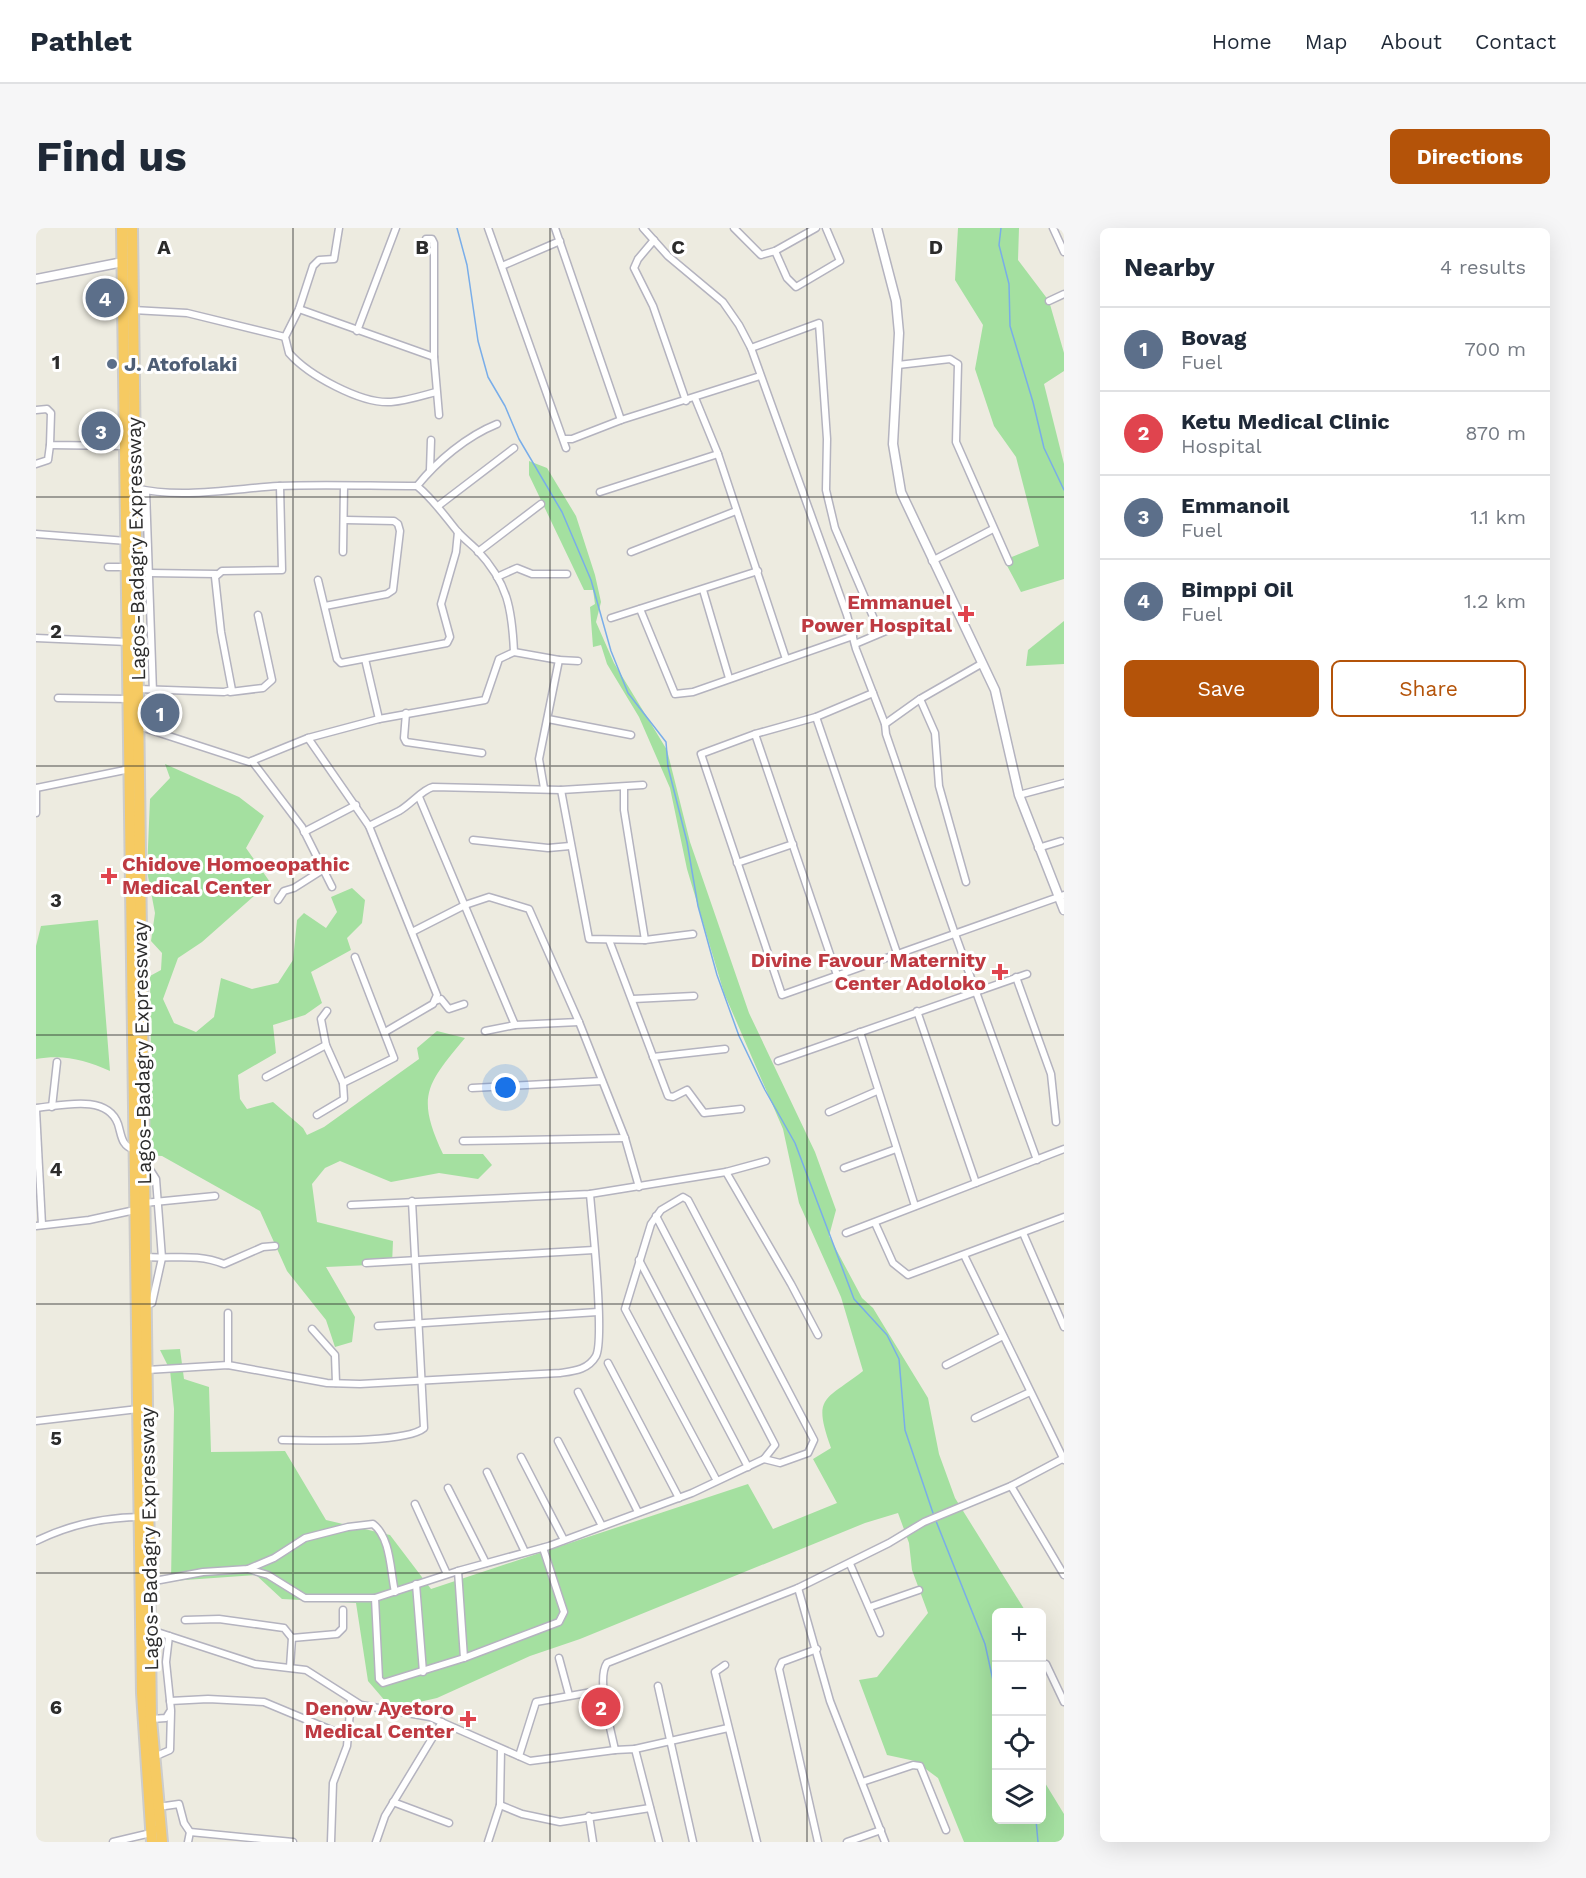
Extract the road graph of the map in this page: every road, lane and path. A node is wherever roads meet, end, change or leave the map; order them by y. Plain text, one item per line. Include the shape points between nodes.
1 (122, 228) edge
2 (132, 228) edge
3 (339, 228) edge
4 (396, 228) edge
5 (488, 228) edge
6 (555, 228) edge
7 (643, 228) edge
8 (734, 228) edge
9 (816, 228) edge
10 (826, 228) edge
11 (877, 228) edge
12 (1053, 228) edge
13 (426, 239) dead end
14 (654, 240) junction
15 (560, 241) junction
16 (776, 251) junction
17 (1064, 252) edge
18 (123, 262) junction
19 (502, 266) junction
20 (36, 279) edge
21 (1064, 294) edge
22 (1049, 301) dead end
23 (299, 309) junction
24 (133, 310) junction
25 (357, 331) junction
26 (285, 337) junction
27 (751, 348) junction
28 (434, 357) junction
29 (897, 365) junction
30 (760, 376) junction
31 (436, 392) junction
32 (695, 398) junction
33 (686, 401) junction
34 (36, 410) edge
35 (439, 415) dead end
36 (131, 418) junction
37 (621, 420) junction
38 (497, 424) dead end
39 (564, 439) junction
40 (431, 440) dead end
41 (50, 445) junction
42 (125, 446) junction
43 (513, 448) dead end
44 (566, 448) dead end
45 (718, 454) junction
46 (36, 464) edge
47 (430, 470) junction
48 (280, 486) junction
49 (344, 486) junction
50 (417, 486) junction
51 (141, 489) junction
52 (600, 492) dead end
53 (541, 504) dead end
54 (438, 506) junction
55 (736, 512) junction
56 (346, 520) junction
57 (993, 529) junction
58 (458, 532) junction
59 (36, 534) edge
60 (128, 541) junction
61 (344, 552) dead end
62 (478, 552) junction
63 (630, 552) dead end
64 (932, 561) junction
65 (1009, 562) dead end
66 (132, 565) junction
67 (149, 565) junction
68 (108, 567) dead end
69 (758, 571) junction
70 (150, 573) junction
71 (216, 574) junction
72 (567, 574) dead end
73 (497, 577) junction
74 (318, 580) dead end
75 (703, 590) junction
76 (325, 606) junction
77 (640, 609) junction
78 (258, 615) dead end
79 (611, 618) dead end
80 (900, 625) dead end
81 (880, 633) junction
82 (853, 636) junction
83 (36, 638) edge
84 (129, 642) junction
85 (855, 644) junction
86 (514, 652) junction
87 (365, 659) junction
88 (786, 659) junction
89 (559, 660) junction
90 (578, 661) dead end
91 (981, 664) junction
92 (729, 678) junction
93 (138, 689) junction
94 (153, 692) junction
95 (230, 692) junction
96 (873, 693) junction
97 (58, 698) dead end
98 (129, 699) junction
99 (920, 699) junction
100 (406, 713) junction
101 (816, 717) junction
102 (379, 719) junction
103 (548, 719) junction
104 (885, 724) junction
105 (138, 726) junction
106 (755, 734) junction
107 (631, 735) dead end
108 (308, 738) junction
109 (482, 753) dead end
110 (252, 761) junction
111 (130, 769) junction
112 (1064, 783) edge
113 (643, 785) dead end
114 (624, 787) junction
115 (36, 788) edge
116 (544, 788) junction
117 (561, 790) junction
118 (1019, 795) junction
119 (419, 797) junction
120 (356, 805) junction
121 (36, 813) edge
122 (369, 825) junction
123 (304, 832) junction
124 (472, 840) dead end
125 (1061, 842) dead end
126 (794, 844) junction
127 (570, 846) junction
128 (1038, 848) junction
129 (737, 863) junction
130 (324, 869) junction
131 (966, 882) dead end
132 (332, 888) dead end
133 (1061, 897) edge
134 (278, 900) dead end
135 (465, 905) junction
136 (1064, 910) edge
137 (412, 932) junction
138 (693, 934) dead end
139 (955, 934) junction
140 (609, 940) junction
141 (645, 940) junction
142 (897, 953) junction
143 (355, 957) dead end
144 (1027, 974) dead end
145 (837, 975) junction
146 (1016, 977) junction
147 (976, 992) junction
148 (694, 996) dead end
149 (633, 999) junction
150 (435, 1001) junction
151 (464, 1004) dead end
152 (327, 1011) dead end
153 (917, 1011) junction
154 (579, 1022) junction
155 (515, 1025) junction
156 (485, 1031) dead end
157 (385, 1032) junction
158 (860, 1032) junction
159 (326, 1045) junction
160 (725, 1049) dead end
161 (653, 1057) junction
162 (778, 1061) dead end
163 (57, 1062) dead end
164 (266, 1077) dead end
165 (602, 1081) junction
166 (343, 1083) junction
167 (472, 1088) dead end
168 (877, 1092) junction
169 (52, 1107) junction
170 (36, 1109) edge
171 (741, 1109) dead end
172 (830, 1112) dead end
173 (317, 1115) dead end
174 (1056, 1122) dead end
175 (625, 1138) junction
176 (463, 1141) dead end
177 (896, 1149) junction
178 (1064, 1149) edge
179 (134, 1150) junction
180 (1037, 1160) junction
181 (766, 1161) dead end
182 (142, 1164) junction
183 (844, 1167) dead end
184 (726, 1172) junction
185 (976, 1183) junction
186 (639, 1187) junction
187 (590, 1194) junction
188 (215, 1196) dead end
189 (412, 1200) junction
190 (159, 1203) junction
191 (351, 1205) dead end
192 (915, 1206) junction
193 (139, 1207) junction
194 (656, 1216) junction
195 (1064, 1217) edge
196 (875, 1223) junction
197 (39, 1225) edge
198 (846, 1233) dead end
199 (1023, 1233) junction
200 (275, 1246) dead end
201 (594, 1250) junction
202 (964, 1255) junction
203 (145, 1257) junction
204 (162, 1258) junction
205 (639, 1260) junction
206 (416, 1262) junction
207 (366, 1263) dead end
208 (146, 1306) junction
209 (598, 1312) junction
210 (228, 1313) dead end
211 (419, 1323) junction
212 (378, 1326) dead end
213 (1064, 1327) edge
214 (312, 1329) dead end
215 (818, 1335) dead end
216 (1003, 1336) junction
217 (608, 1363) dead end
218 (228, 1365) junction
219 (946, 1365) dead end
220 (147, 1370) junction
221 (422, 1382) junction
222 (336, 1383) junction
223 (578, 1392) dead end
224 (1030, 1392) junction
225 (138, 1409) junction
226 (975, 1418) dead end
227 (36, 1421) edge
228 (282, 1440) dead end
229 (558, 1441) dead end
230 (521, 1457) dead end
231 (764, 1459) junction
232 (1064, 1459) edge
233 (747, 1467) junction
234 (488, 1472) dead end
235 (717, 1481) junction
236 (1011, 1486) junction
237 (448, 1488) dead end
238 (680, 1497) junction
239 (416, 1504) dead end
240 (638, 1512) junction
241 (145, 1517) junction
242 (602, 1526) junction
243 (564, 1540) junction
244 (36, 1541) edge
245 (543, 1548) junction
246 (525, 1552) junction
247 (486, 1563) junction
248 (850, 1564) junction
249 (248, 1569) junction
250 (458, 1571) junction
251 (447, 1574) junction
252 (1064, 1575) edge
253 (150, 1578) junction
254 (416, 1584) junction
255 (798, 1588) junction
256 (919, 1590) dead end
257 (395, 1592) junction
258 (375, 1598) junction
259 (870, 1607) junction
260 (343, 1610) dead end
261 (185, 1620) dead end
262 (151, 1630) junction
263 (880, 1633) dead end
264 (169, 1636) junction
265 (292, 1638) junction
266 (817, 1649) junction
267 (464, 1658) junction
268 (559, 1658) dead end
269 (1046, 1664) dead end
270 (725, 1665) dead end
271 (290, 1667) junction
272 (423, 1672) junction
273 (658, 1686) dead end
274 (603, 1690) junction
275 (569, 1695) junction
276 (351, 1700) junction
277 (170, 1701) junction
278 (1064, 1702) edge
279 (171, 1710) junction
280 (151, 1719) junction
281 (442, 1722) junction
282 (728, 1728) junction
283 (348, 1737) junction
284 (670, 1739) junction
285 (501, 1749) junction
286 (635, 1749) junction
287 (615, 1750) junction
288 (519, 1756) junction
289 (154, 1757) junction
290 (862, 1782) junction
291 (393, 1802) junction
292 (500, 1805) junction
293 (158, 1807) junction
294 (650, 1808) junction
295 (589, 1816) junction
296 (449, 1822) dead end
297 (881, 1830) junction
298 (946, 1830) dead end
299 (190, 1832) junction
300 (152, 1837) edge
301 (113, 1842) edge
302 (162, 1842) edge
303 (188, 1842) edge
304 (293, 1842) edge
305 (331, 1842) edge
306 (376, 1842) edge
307 (488, 1842) edge
308 (593, 1842) edge
309 (659, 1842) edge
310 (693, 1842) edge
311 (757, 1842) edge
312 (818, 1842) edge
313 (847, 1842) edge
314 (885, 1842) edge

1 - 18 highway, Lagos-Badagry Expressway
2 - 24 highway, Lagos-Badagry Expressway
3 - 23 street via 334,259 315,261
4 - 25 street
5 - 19 street
6 - 15 street
7 - 14 street
8 - 16 street via 756,253
9 - 16 street
10 - 16 street via 840,261 796,287 787,278
11 - 29 street via 896,301
12 - 17 street
13 - 28 street via 434,243
14 - 27 street via 723,302
14 - 33 street via 634,268
15 - 19 street
15 - 37 street
18 - 20 street
18 - 36 highway, Lagos-Badagry Expressway
19 - 39 street
21 - 22 street
23 - 25 street
23 - 26 street
24 - 26 street via 187,313
24 - 36 highway, Lagos-Badagry Expressway
25 - 28 street
26 - 31 street via 286,348 297,363 320,378 373,400 390,402
27 - 30 street
27 - 81 street via 819,323 827,439 826,490 836,528
28 - 31 street
29 - 57 street via 950,359 958,364 956,442
29 - 64 street via 894,460 901,492
30 - 32 street
30 - 82 street
31 - 35 street
32 - 33 street
32 - 45 street
33 - 37 street
34 - 41 street via 47,409 51,413
36 - 42 highway, Lagos-Badagry Expressway
36 - 51 highway, Lagos-Badagry Expressway
37 - 39 street
38 - 47 street via 484,429
39 - 44 street
40 - 47 street
41 - 42 street
41 - 46 street via 48,460
42 - 60 highway, Lagos-Badagry Expressway
43 - 54 street
45 - 52 street
45 - 55 street
47 - 50 street
48 - 49 street
48 - 51 street via 211,492
48 - 71 street via 282,570
49 - 50 street
49 - 56 street
50 - 54 street
51 - 66 highway, Lagos-Badagry Expressway
51 - 67 street
53 - 62 street
54 - 58 street
55 - 63 street
55 - 69 street
56 - 61 street
56 - 76 street via 398,524 393,590
57 - 64 street
57 - 65 street
58 - 62 street
58 - 87 street via 441,602 449,642
59 - 60 street
60 - 66 highway, Lagos-Badagry Expressway
62 - 73 street
64 - 91 street
66 - 67 street
66 - 68 street
66 - 84 highway, Lagos-Badagry Expressway
66 - 93 highway, Lagos-Badagry Expressway
67 - 70 street
69 - 75 street
69 - 88 street
70 - 71 street
70 - 94 street
71 - 95 street
72 - 73 street via 532,574 517,568
73 - 86 street via 509,598
74 - 76 street
75 - 77 street
75 - 92 street
76 - 87 street via 338,661
77 - 79 street
77 - 92 street via 675,694 693,692
78 - 95 street via 272,681 263,688
80 - 81 street
81 - 85 street
82 - 85 street
82 - 88 street
83 - 84 street
84 - 98 highway, Lagos-Badagry Expressway
85 - 96 street
86 - 89 street
86 - 100 street via 499,658 485,700
87 - 102 street
88 - 92 street
89 - 90 street
89 - 103 street
91 - 99 street
91 - 118 street via 994,690
93 - 94 street
93 - 105 highway, Lagos-Badagry Expressway
94 - 95 street
96 - 101 street
96 - 104 street
97 - 98 street
98 - 111 highway, Lagos-Badagry Expressway
99 - 104 street
99 - 131 street via 935,733 939,786
100 - 102 street
100 - 109 street via 406,742
101 - 106 street
101 - 142 street
102 - 108 street
103 - 107 street
103 - 116 street via 540,759
104 - 139 street
105 - 110 street
105 - 182 highway, Lagos-Badagry Expressway
106 - 126 street
106 - 129 street via 701,754
108 - 110 street
108 - 120 street
110 - 123 street
111 - 115 street
111 - 179 highway, Lagos-Badagry Expressway
112 - 118 street
113 - 114 street
114 - 117 street
114 - 141 street via 624,810
115 - 121 street
116 - 117 street
116 - 119 street via 433,787
117 - 127 street
118 - 128 street
119 - 122 street
119 - 135 street
120 - 122 street
120 - 123 street
122 - 137 street
123 - 130 street
124 - 127 street via 548,848
125 - 128 street
126 - 129 street
126 - 145 street
127 - 140 street via 588,936 591,940
128 - 133 street
129 - 145 street via 782,995
130 - 132 street
130 - 134 street via 284,891
133 - 136 street
133 - 139 street
135 - 137 street
135 - 154 street via 491,897 529,909
135 - 155 street
137 - 150 street via 437,995
138 - 141 street
139 - 142 street
139 - 147 street
140 - 141 street
140 - 149 street
142 - 145 street
143 - 157 street
144 - 146 street
146 - 147 street
146 - 174 street via 1052,1074
147 - 153 street
147 - 180 street
148 - 149 street
149 - 161 street
150 - 151 street via 441,999 449,1010
150 - 157 street
152 - 159 street via 321,1019
153 - 158 street
153 - 185 street
154 - 155 street
154 - 165 street
155 - 156 street
157 - 166 street via 394,1054 392,1060
158 - 162 street
158 - 168 street
159 - 164 street
159 - 166 street
160 - 161 street
161 - 171 street via 668,1096 687,1090 704,1113
163 - 169 street
165 - 167 street
165 - 175 street
166 - 173 street via 344,1099
168 - 172 street
168 - 177 street
169 - 170 street
169 - 179 street via 86,1103 107,1110 117,1121 123,1143
170 - 197 street
175 - 176 street
175 - 186 street
177 - 183 street
177 - 192 street
178 - 180 street
179 - 193 highway, Lagos-Badagry Expressway
180 - 185 street
181 - 184 street
182 - 190 street via 156,1179
182 - 193 highway, Lagos-Badagry Expressway
184 - 186 street
184 - 215 street
185 - 192 street
186 - 187 street
187 - 189 street
187 - 201 street
188 - 190 street
189 - 191 street
189 - 206 street
190 - 193 street
190 - 204 street
192 - 196 street
193 - 197 street via 89,1220
193 - 203 highway, Lagos-Badagry Expressway
193 - 225 highway, Lagos-Badagry Expressway
194 - 205 street
194 - 231 street via 775,1445
194 - 231 street via 683,1197 688,1200 814,1440 812,1449 798,1459 780,1463
195 - 199 street
196 - 198 street
196 - 202 street via 893,1263 904,1274
199 - 202 street
199 - 213 street
200 - 204 street via 263,1247 224,1264 191,1256
201 - 206 street
201 - 209 street
202 - 216 street
203 - 204 street
203 - 208 highway, Lagos-Badagry Expressway
204 - 208 street via 155,1296
205 - 233 street
205 - 235 street via 625,1309
206 - 207 street
206 - 211 street
208 - 220 highway, Lagos-Badagry Expressway
209 - 211 street
209 - 221 street via 597,1354 580,1370
210 - 218 street
211 - 212 street
211 - 221 street
214 - 222 street via 334,1355
216 - 219 street
216 - 224 street
217 - 238 street
218 - 220 street
218 - 222 street
220 - 241 highway, Lagos-Badagry Expressway
221 - 222 street
221 - 228 street via 425,1419 424,1428 418,1433 385,1438
223 - 240 street
224 - 226 street
224 - 232 street
225 - 227 street
225 - 241 highway, Lagos-Badagry Expressway
229 - 242 street
230 - 243 street
231 - 233 street
232 - 236 street
233 - 235 street
234 - 246 street
235 - 238 street
236 - 248 street via 924,1522
236 - 252 street
237 - 247 street
238 - 240 street
239 - 251 street
240 - 242 street
241 - 244 street via 105,1517
241 - 253 highway, Lagos-Badagry Expressway
241 - 300 highway, Lagos-Badagry Expressway via 142,1703
242 - 243 street
243 - 245 street
245 - 246 street
245 - 267 street via 563,1606 562,1619
246 - 247 street
247 - 250 street
248 - 255 street
248 - 259 street
249 - 253 street
249 - 257 street via 305,1539 374,1524 387,1546
249 - 258 street via 268,1575 305,1598
250 - 251 street
250 - 267 street
251 - 254 street
253 - 262 highway, Lagos-Badagry Expressway
254 - 257 street
254 - 272 street
255 - 266 street
255 - 274 street via 607,1663 603,1669
256 - 259 street
257 - 258 street
258 - 272 street via 380,1681
259 - 263 street
260 - 265 street via 343,1628 337,1634
261 - 265 street via 219,1619 284,1628
262 - 264 street
262 - 280 highway, Lagos-Badagry Expressway
264 - 271 street via 255,1664
264 - 277 street via 166,1662
265 - 271 street
266 - 290 street via 831,1701
266 - 312 street via 782,1662 779,1668
267 - 272 street
268 - 275 street
269 - 278 street
270 - 282 street via 715,1672
271 - 276 street via 322,1678
273 - 284 street
274 - 275 street
274 - 287 street
275 - 288 street via 537,1702
276 - 281 street
276 - 283 street
277 - 279 street
277 - 283 street via 264,1702
279 - 280 street via 166,1718
279 - 289 street via 170,1750
280 - 289 highway, Lagos-Badagry Expressway
281 - 285 street
281 - 291 street
282 - 284 street
282 - 311 street
283 - 305 street via 333,1783
284 - 286 street
284 - 310 street
285 - 288 street
285 - 292 street
286 - 287 street
286 - 294 street
287 - 288 street via 531,1761
289 - 293 highway, Lagos-Badagry Expressway
290 - 297 street
290 - 298 street via 920,1766
291 - 296 street
291 - 306 street
292 - 295 street via 543,1820 560,1822
292 - 307 street
293 - 299 street via 179,1804
293 - 302 highway, Lagos-Badagry Expressway
294 - 295 street
294 - 309 street
295 - 308 street
297 - 313 street
297 - 314 street
299 - 303 street
299 - 304 street
300 - 301 street

